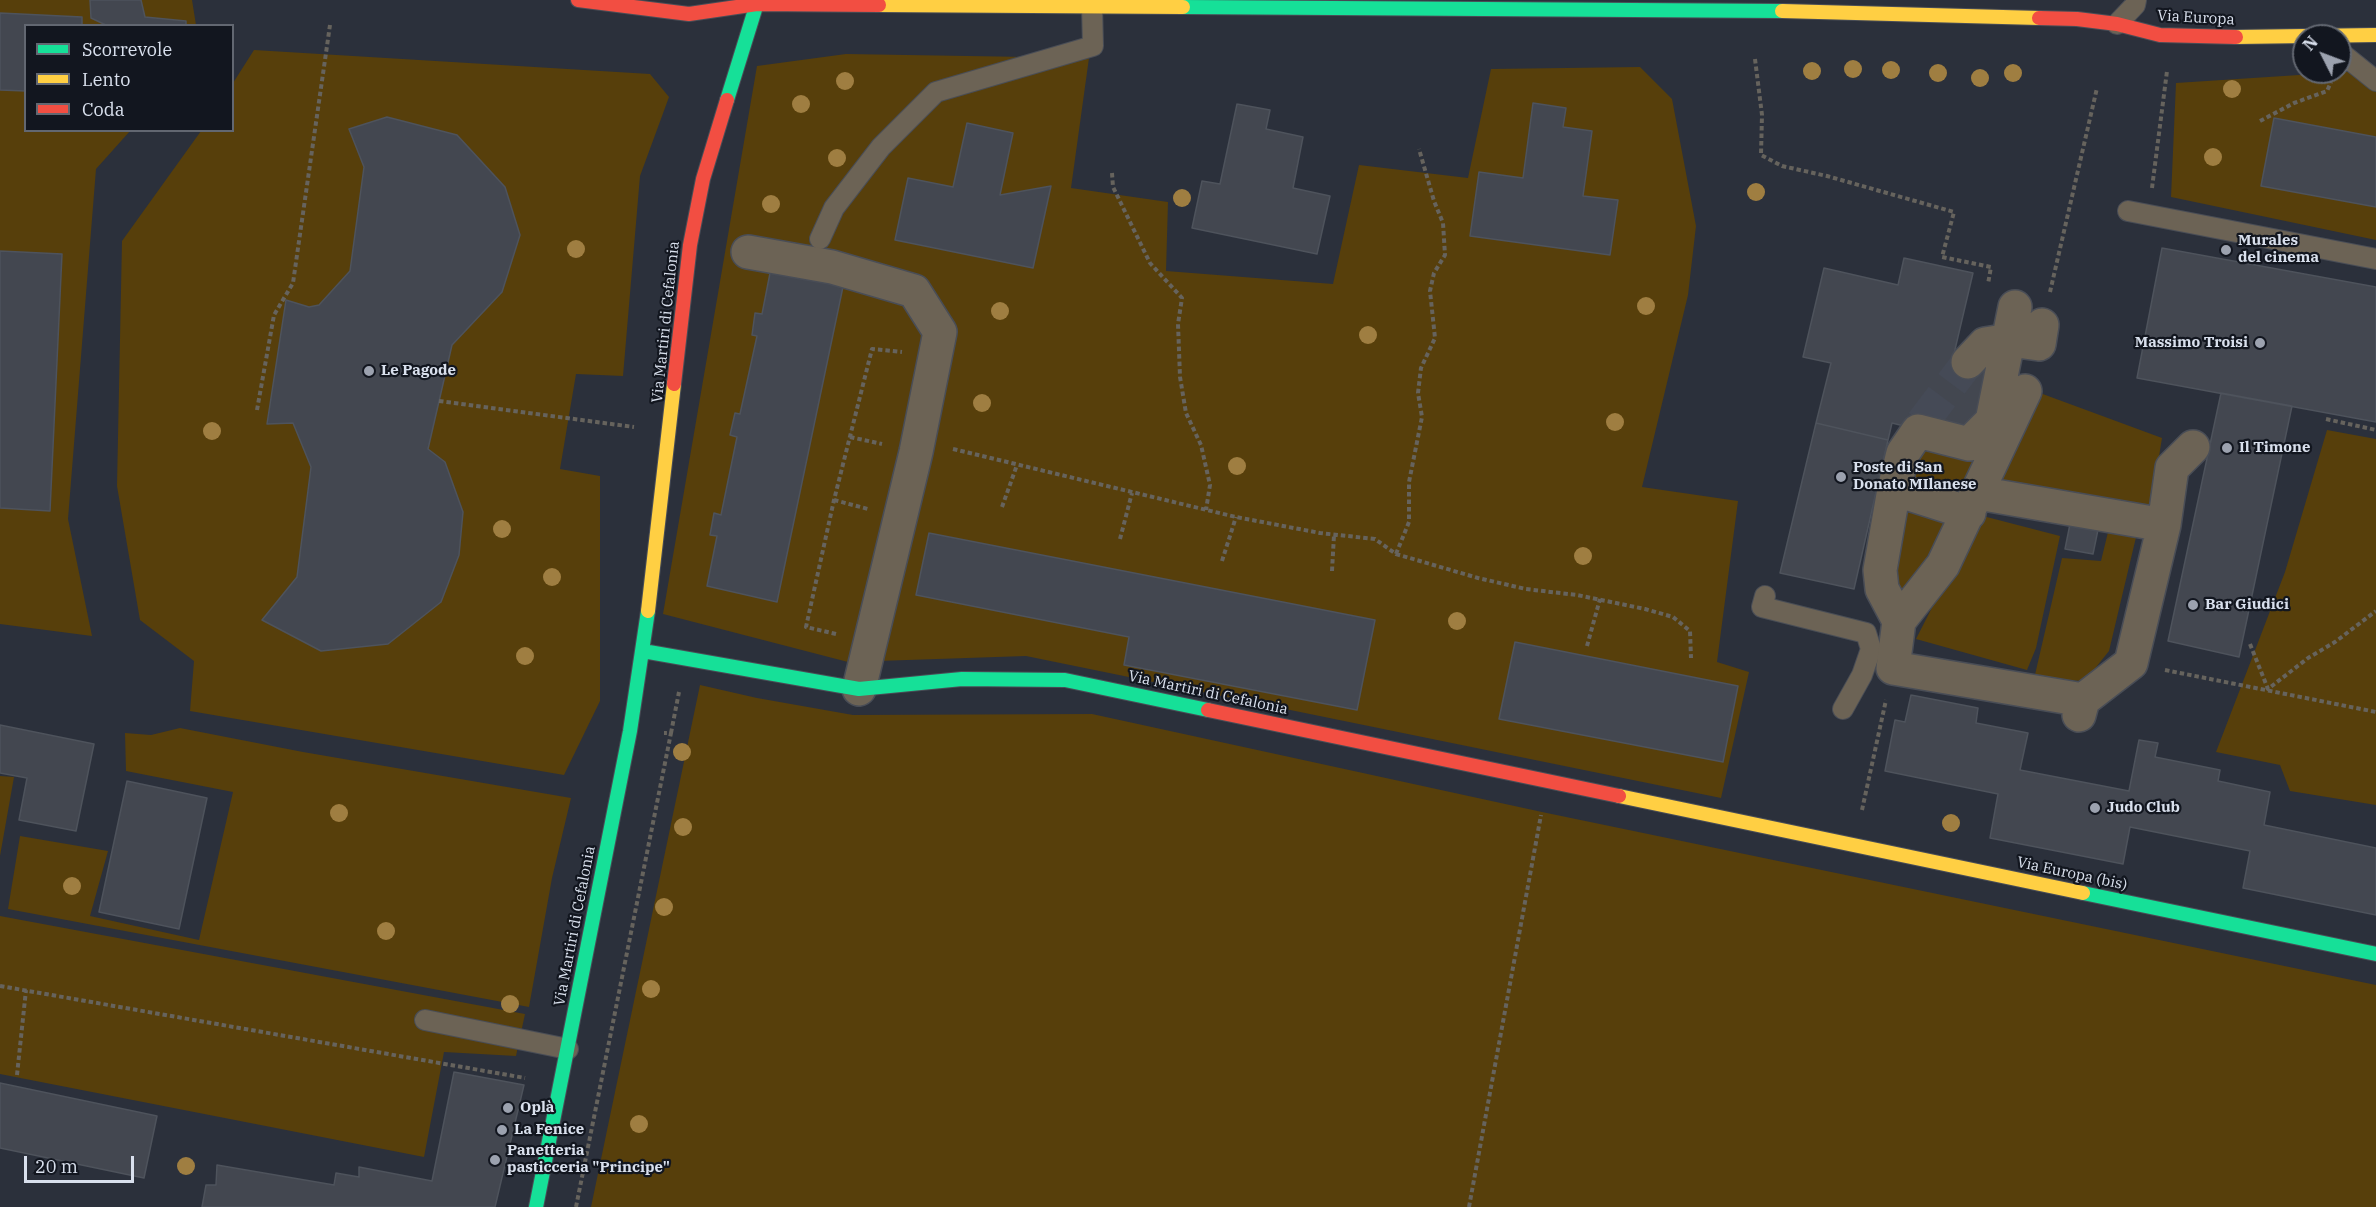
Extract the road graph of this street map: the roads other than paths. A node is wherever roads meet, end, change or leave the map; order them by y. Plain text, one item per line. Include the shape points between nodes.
1 (578, 0) edge
2 (2136, 0) edge
3 (758, 2) edge
4 (1092, 6) junction
5 (2117, 24) junction
6 (2352, 35) edge
7 (2376, 35) edge
8 (2292, 37) edge
9 (2352, 62) edge
10 (2376, 81) edge
11 (2128, 211) dead end
12 (820, 238) dead end
13 (748, 252) dead end
14 (2376, 259) edge
15 (2015, 307) dead end
16 (2042, 325) road end
17 (2010, 340) junction
18 (1968, 362) tunnel mouth
19 (2025, 391) dead end
20 (2193, 447) dead end
21 (1894, 489) junction
22 (1973, 503) junction
23 (2164, 525) junction
24 (1765, 596) dead end
25 (1899, 621) junction
26 (643, 651) junction
27 (860, 689) junction
28 (1843, 709) dead end
29 (1762, 826) joint
30 (2376, 954) edge
31 (426, 1020) dead end
32 (568, 1049) junction
33 (536, 1207) edge

1 - 3 street via 688,14
2 - 5 lane
3 - 4 street, Via Europa
3 - 26 street, Via Martiri di Cefalonia via 703,179 690,245
4 - 5 street, Via Europa via 1846,10
4 - 12 lane via 1094,46 936,92 880,147 834,208
5 - 8 street, Via Europa via 2160,35
6 - 7 street, Via Europa
9 - 10 lane
11 - 14 lane
13 - 27 street via 831,267 914,291 940,332
15 - 17 street
16 - 17 street via 2039,344
17 - 18 street via 1985,344
17 - 21 street via 1992,421 1969,444 1920,427 1903,453
19 - 22 street
20 - 23 street via 2172,468
21 - 22 street
21 - 25 street via 1880,570 1882,590
22 - 23 street
22 - 25 street via 1943,565
23 - 25 street via 2131,663 2081,707 1893,668
24 - 28 lane via 1762,607 1866,633 1871,649
26 - 27 street, Via Martiri di Cefalonia
26 - 32 street, Via Martiri di Cefalonia
27 - 29 street, Via Martiri di Cefalonia via 962,679 1065,680
29 - 30 street, Via Europa (bis)
31 - 32 lane
32 - 33 street, Via Martiri di Cefalonia

